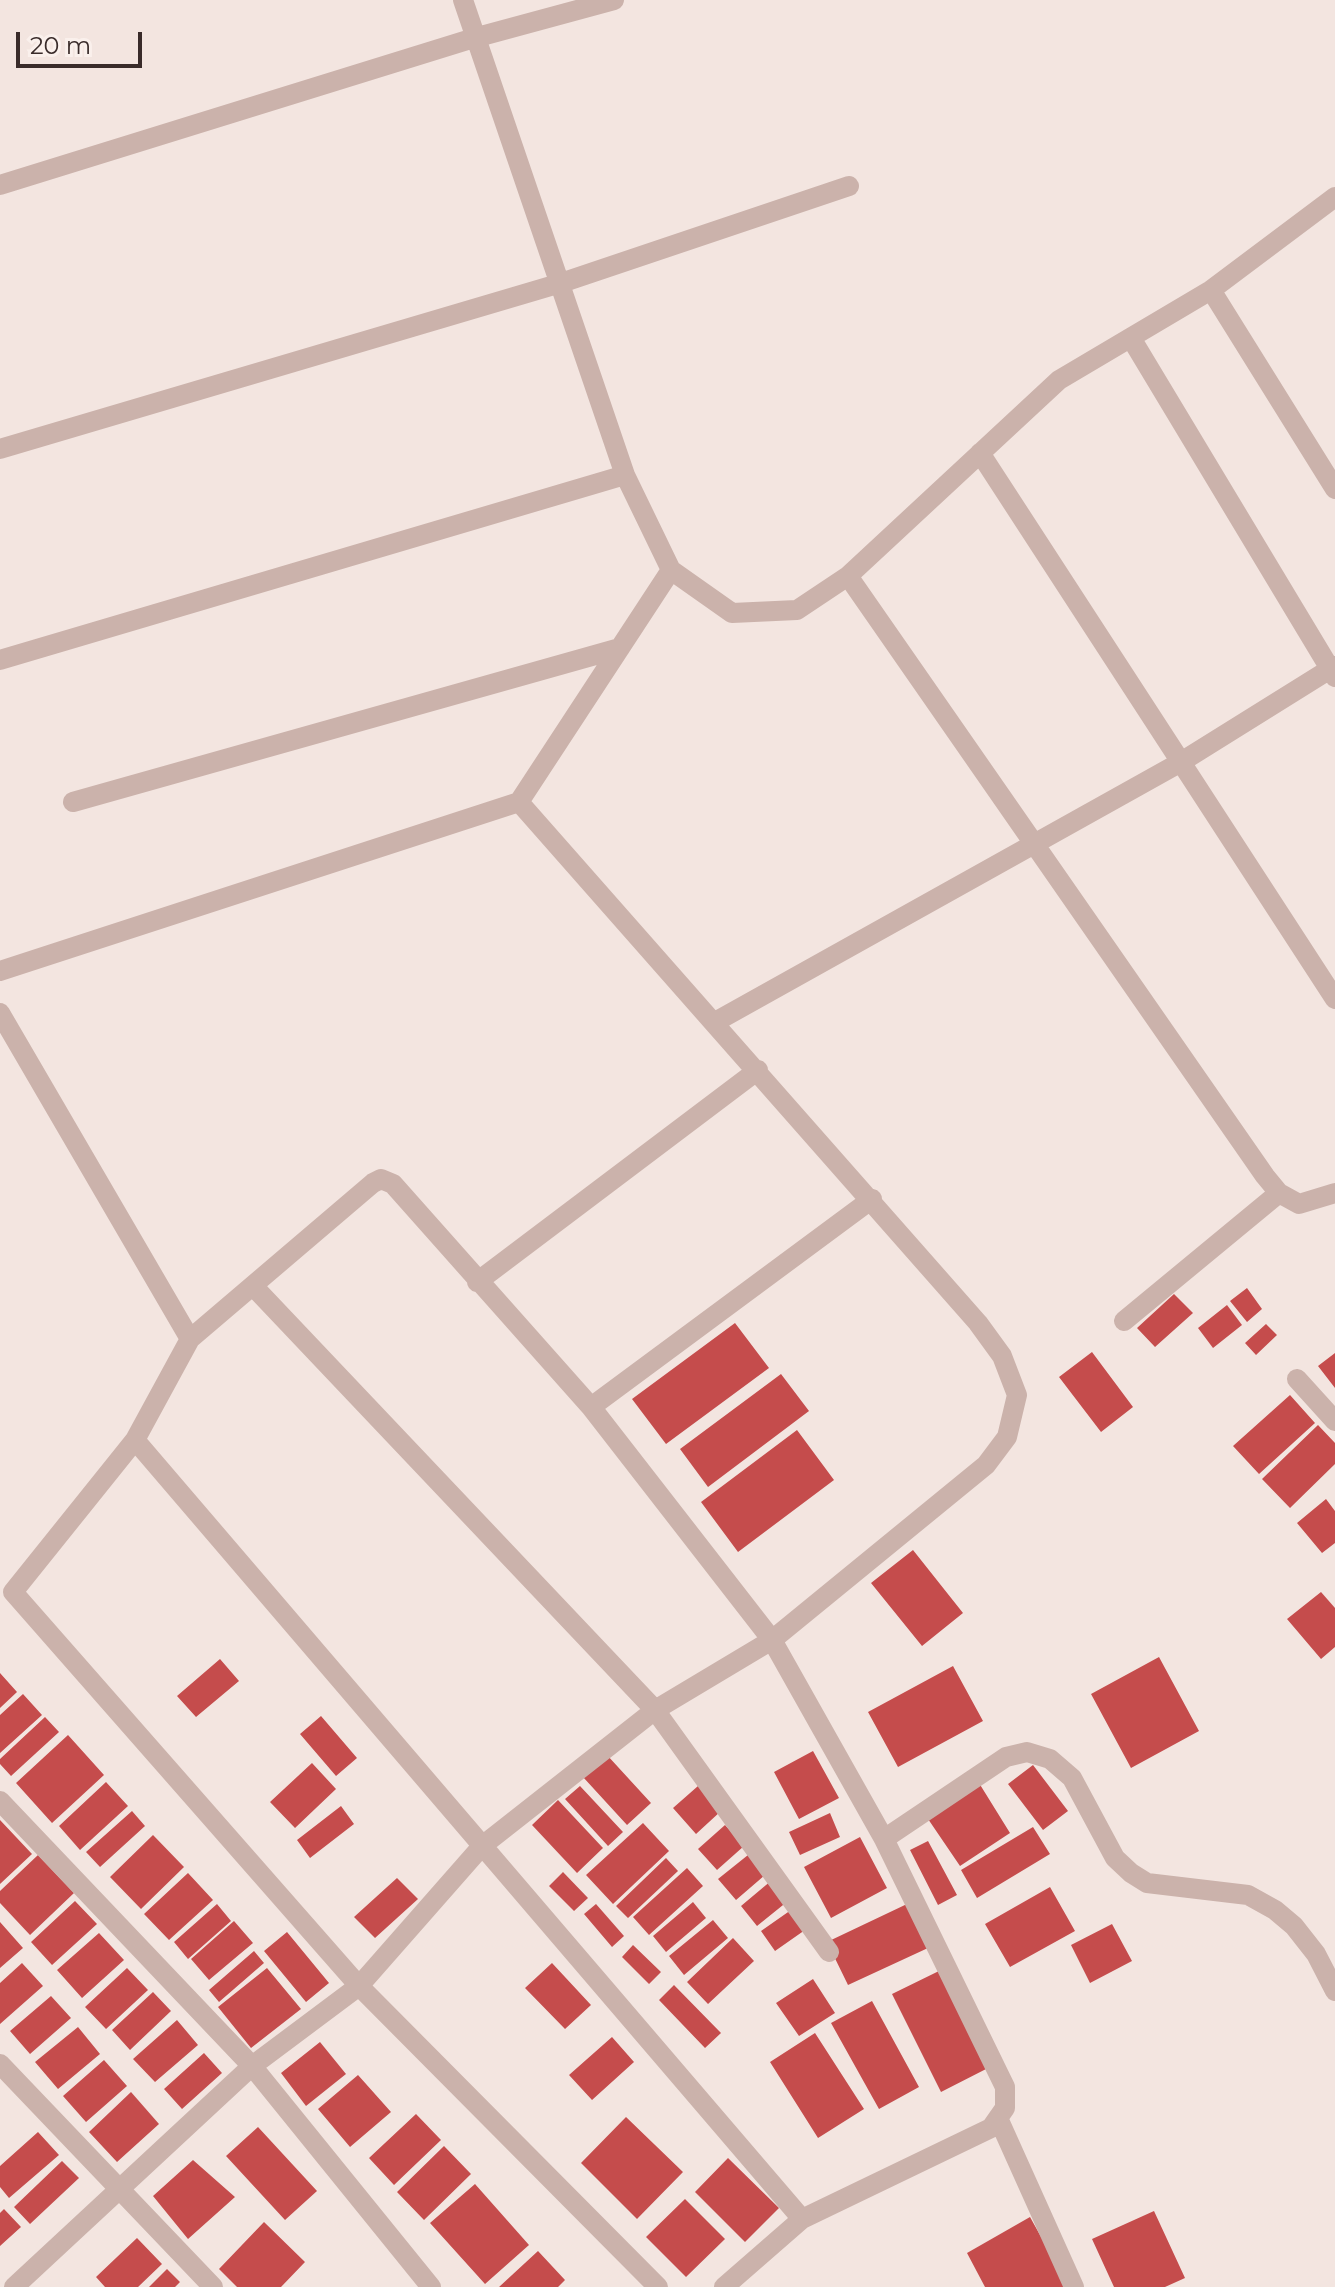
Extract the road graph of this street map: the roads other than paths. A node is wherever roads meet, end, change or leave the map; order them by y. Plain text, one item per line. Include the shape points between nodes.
1 (463, 0) edge
2 (614, 0) edge
3 (474, 38) junction
4 (0, 185) edge
5 (849, 186) dead end
6 (1335, 197) edge
7 (561, 283) junction
8 (1211, 290) junction
9 (1131, 338) junction
10 (0, 449) edge
11 (980, 453) junction
12 (625, 475) junction
13 (1335, 489) edge
14 (671, 570) junction
15 (848, 576) junction
16 (620, 648) junction
17 (0, 660) edge
18 (1333, 670) edge
19 (1181, 762) junction
20 (73, 802) dead end
21 (519, 802) junction
22 (1031, 843) junction
23 (0, 971) edge
24 (1335, 999) edge
25 (0, 1013) edge
26 (715, 1022) junction
27 (758, 1070) junction
28 (1279, 1193) junction
29 (1335, 1193) edge
30 (872, 1199) junction
31 (477, 1282) junction
32 (254, 1287) junction
33 (1124, 1321) dead end
34 (190, 1339) junction
35 (1297, 1379) dead end
36 (591, 1407) junction
37 (1335, 1421) edge
38 (135, 1440) junction
39 (13, 1592) junction
40 (0, 1610) edge
41 (772, 1640) junction
42 (655, 1710) junction
43 (0, 1801) edge
44 (884, 1839) junction
45 (482, 1846) junction
46 (829, 1952) dead end
47 (359, 1986) junction
48 (1335, 1991) edge
49 (0, 2064) edge
50 (252, 2066) junction
51 (998, 2118) junction
52 (120, 2191) junction
53 (802, 2219) junction
54 (14, 2287) edge
55 (213, 2287) edge
56 (431, 2287) edge
57 (658, 2287) edge
58 (724, 2287) edge
59 (1074, 2287) edge

1 - 3 street
2 - 3 street
3 - 4 street
3 - 7 street
5 - 7 street
6 - 8 street
7 - 10 street
7 - 12 street
8 - 9 street
8 - 13 street
9 - 11 street via 1059,380
9 - 18 street
11 - 15 street
11 - 19 street
12 - 14 street
12 - 17 street
14 - 15 street via 732,613 797,610
14 - 16 street
15 - 22 street
16 - 20 street
16 - 21 street
18 - 19 street
19 - 22 street
19 - 24 street
21 - 23 street
21 - 26 street
22 - 26 street
22 - 28 street
25 - 34 street
26 - 27 street
27 - 30 street
27 - 31 street
28 - 29 street via 1299,1204
28 - 33 street
30 - 36 street
30 - 41 street via 978,1323 1002,1356 1017,1395 1007,1437 986,1465
31 - 32 street via 393,1184 381,1179
31 - 36 street
32 - 34 street
32 - 42 street
34 - 38 street
35 - 37 street
36 - 41 street
38 - 39 street
38 - 45 street
39 - 40 street
39 - 47 street
41 - 42 street
41 - 44 street
42 - 45 street
42 - 46 street
43 - 50 street
44 - 48 street via 1006,1757 1027,1752 1050,1759 1072,1778 1115,1858 1131,1873 1147,1883 1248,1895 1275,1910 1316,1954
44 - 51 street via 1005,2087 1005,2108
45 - 47 street
45 - 53 street
47 - 50 street
47 - 57 street
49 - 52 street
50 - 52 street
50 - 56 street
51 - 53 street via 991,2128
51 - 59 street
52 - 54 street
52 - 55 street
53 - 58 street

